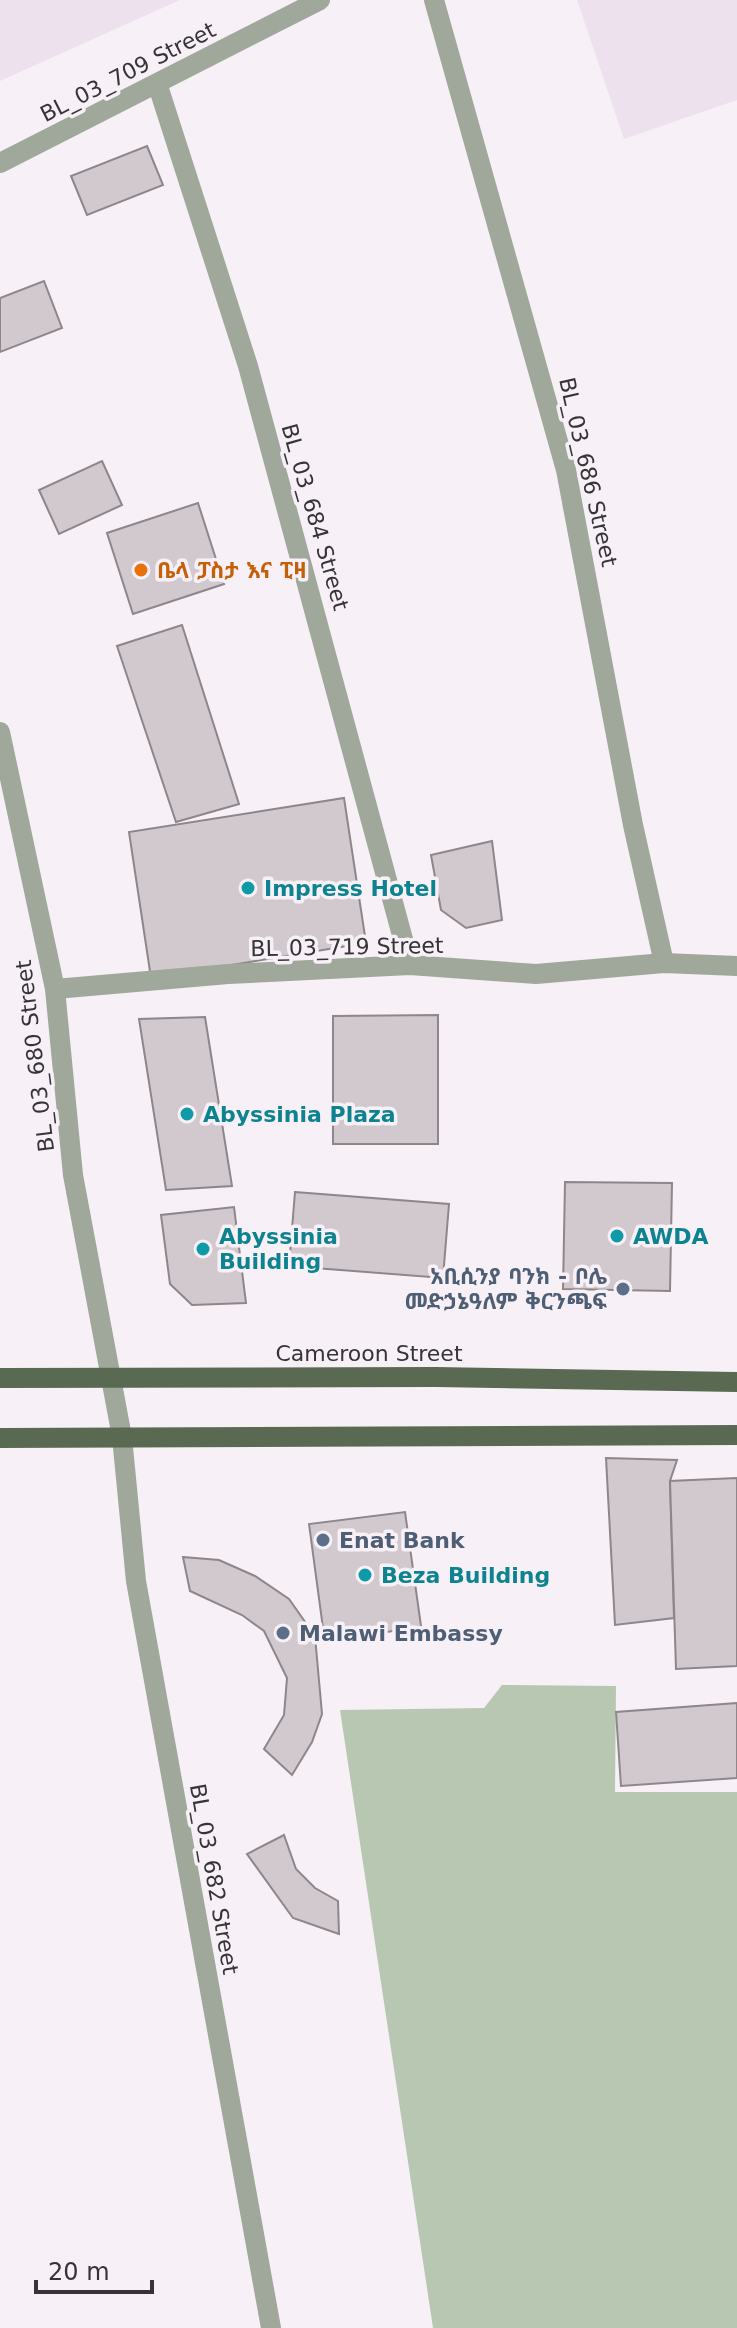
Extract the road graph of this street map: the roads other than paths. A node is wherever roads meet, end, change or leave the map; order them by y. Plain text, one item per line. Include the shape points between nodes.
1 (320, 0) edge
2 (434, 0) edge
3 (158, 86) junction
4 (0, 163) edge
5 (0, 732) edge
6 (664, 963) junction
7 (410, 965) junction
8 (737, 966) edge
9 (55, 989) junction
10 (108, 1376) junction
11 (0, 1378) edge
12 (737, 1382) edge
13 (737, 1435) edge
14 (122, 1437) junction
15 (0, 1438) edge
16 (271, 2328) edge

1 - 3 street, BL_03_709 Street
2 - 6 street, BL_03_686 Street via 566,470
3 - 4 street, BL_03_709 Street
3 - 7 street, BL_03_684 Street via 248,366
5 - 9 street, BL_03_680 Street
6 - 7 street, BL_03_719 Street via 536,974
6 - 8 street, BL_03_719 Street
7 - 9 street, BL_03_719 Street
9 - 10 street, BL_03_680 Street via 73,1175
10 - 11 main road, Cameroon Street
10 - 12 main road, Cameroon Street
10 - 14 street, BL_03_680 Street
13 - 14 main road
14 - 15 main road
14 - 16 street, BL_03_682 Street via 136,1581

